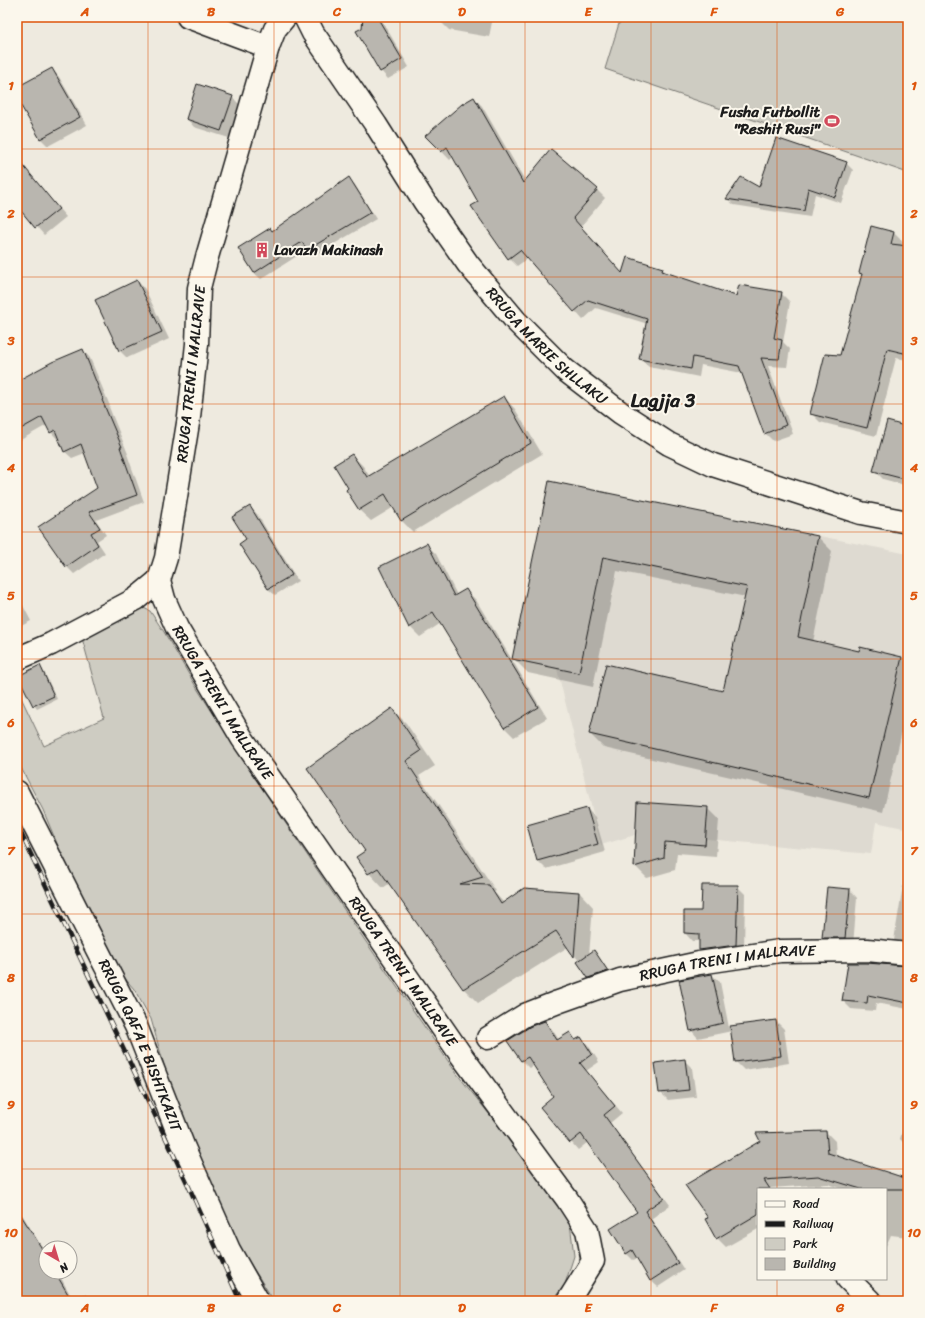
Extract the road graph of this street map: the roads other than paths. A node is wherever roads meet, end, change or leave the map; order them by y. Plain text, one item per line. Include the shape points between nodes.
1 (188, 17) edge
2 (285, 17) edge
3 (305, 17) edge
4 (268, 47) junction
5 (908, 522) edge
6 (159, 580) junction
7 (17, 659) edge
8 (17, 792) edge
9 (908, 954) edge
10 (488, 1038) dead end
11 (849, 1280) edge
12 (258, 1301) edge
13 (568, 1301) edge
14 (870, 1301) edge

1 - 4 street
2 - 4 street, RRUGA TRENI I MALLRAVE via 275,29
3 - 5 street, RRUGA MARIE SHLLAKU via 313,33 468,264 516,321 565,370 620,413 669,444 713,465 861,513
4 - 6 street, RRUGA TRENI I MALLRAVE via 199,288 189,417 166,558
6 - 7 street via 136,599
6 - 13 street, RRUGA TRENI I MALLRAVE via 176,628 242,738 461,1055 568,1198 588,1230 593,1261
8 - 12 street, RRUGA QAFA E BISHTKAZIT via 136,1026 184,1148 229,1250
9 - 10 street, RRUGA TRENI I MALLRAVE via 867,950 780,951 699,963 620,980 586,992 525,1015
11 - 14 street

